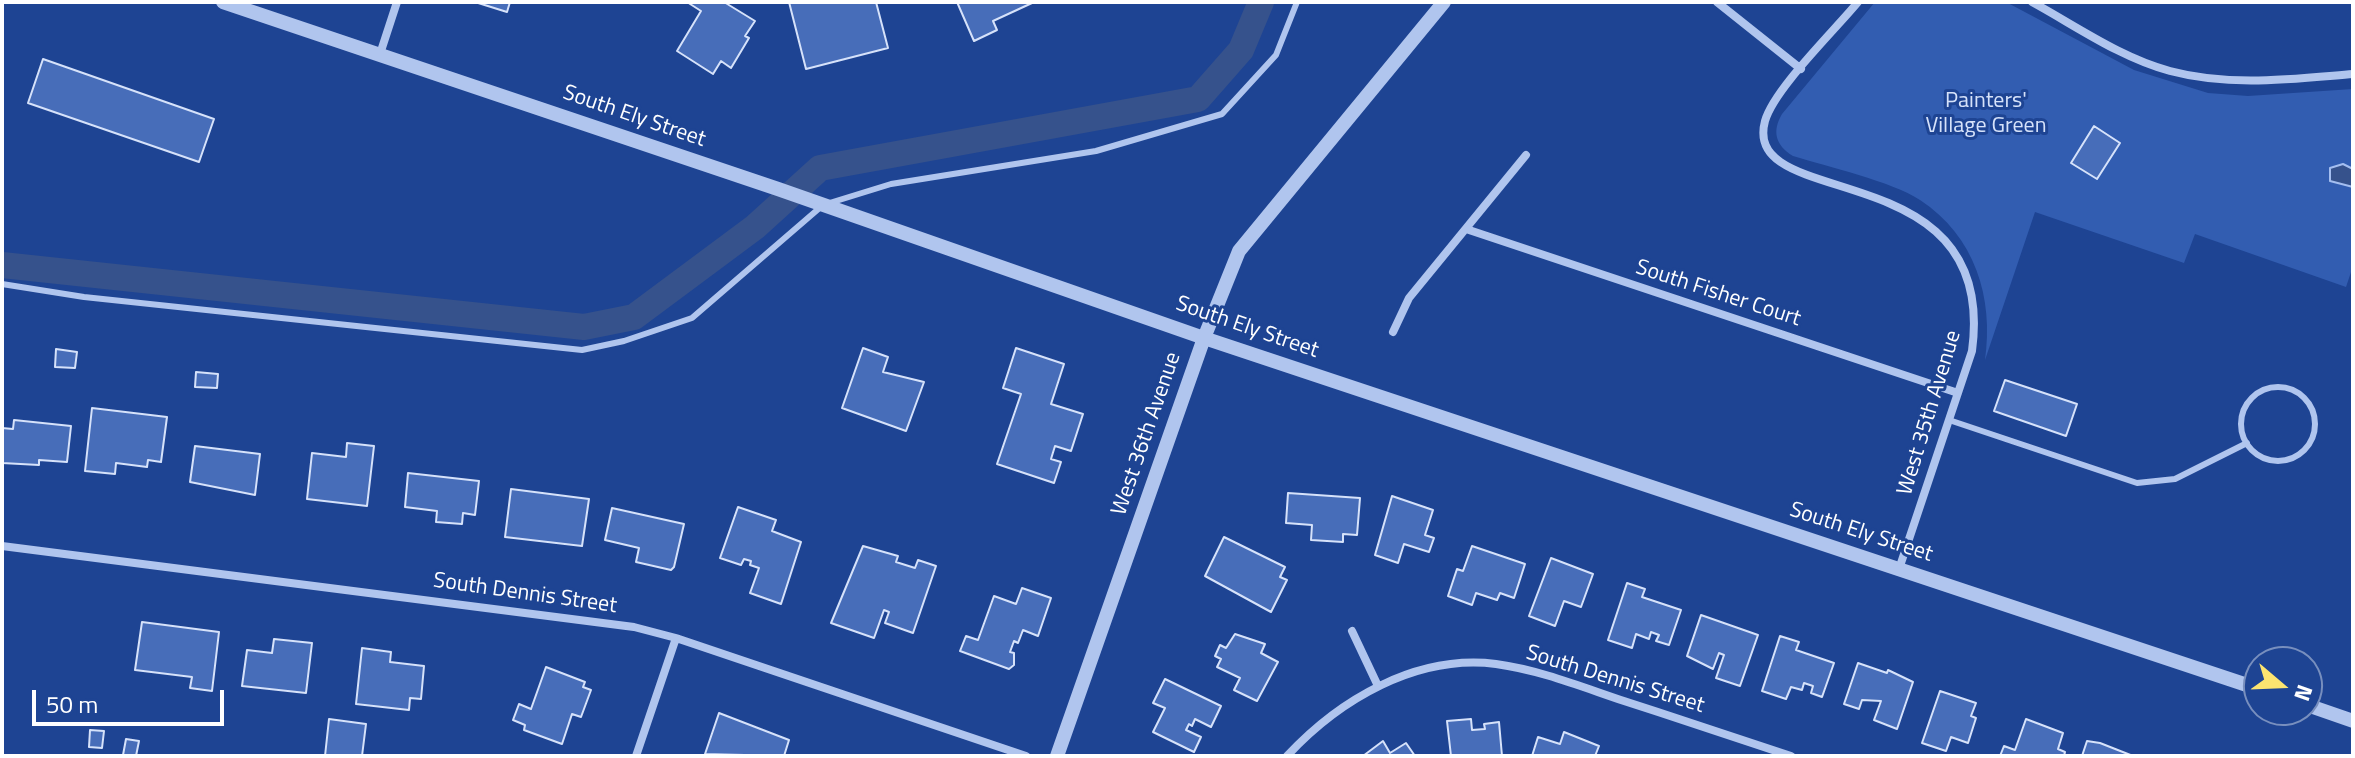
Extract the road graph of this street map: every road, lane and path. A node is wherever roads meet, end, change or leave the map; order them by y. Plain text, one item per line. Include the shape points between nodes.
1 (223, 2) edge
2 (397, 2) edge
3 (1297, 2) edge
4 (1444, 2) edge
5 (1717, 2) edge
6 (1858, 2) edge
7 (2032, 2) edge
8 (380, 54) junction
9 (1801, 69) junction
10 (2353, 74) edge
11 (1526, 155) dead end
12 (823, 205) junction
13 (1466, 229) junction
14 (2, 284) edge
15 (1393, 332) dead end
16 (1204, 338) junction
17 (1958, 393) junction
18 (1949, 420) junction
19 (2247, 443) junction
20 (2, 546) edge
21 (1899, 569) junction
22 (1352, 631) dead end
23 (676, 638) junction
24 (2243, 684) edge
25 (1378, 686) junction
26 (2323, 711) edge
27 (2353, 721) edge
28 (636, 756) edge
29 (1026, 756) edge
30 (1057, 756) edge
31 (1287, 756) edge
32 (1791, 756) edge

1 - 8 street, South Ely Street
2 - 8 street
3 - 12 lane via 1276,55 1222,114 1096,151 891,184
4 - 16 street, West 36th Avenue via 1251,232
5 - 9 street
6 - 9 street, West 35th Avenue
7 - 10 street via 2168,71 2232,81
8 - 12 street, South Ely Street
9 - 17 street, West 35th Avenue via 1765,119 1765,150 1784,167 1920,216 1940,232 1972,286 1976,325
11 - 13 street
12 - 14 lane via 692,318 582,350
12 - 16 street, South Ely Street
13 - 15 street via 1409,298
13 - 17 street, South Fisher Court
16 - 21 street, South Ely Street
16 - 30 street, West 36th Avenue
17 - 18 street, West 35th Avenue
18 - 19 lane via 2137,483 2175,479
18 - 21 street, West 35th Avenue
19 - 19 lane via 2242,420 2252,398 2274,387 2307,400 2315,423 2308,446 2299,454 2277,461 2254,452
20 - 23 street, South Dennis Street via 590,619
21 - 24 street, South Ely Street
22 - 25 street
23 - 28 street
23 - 29 street, South Dennis Street
25 - 31 street via 1311,729
25 - 32 street, South Dennis Street via 1443,666 1493,664 1558,679
26 - 27 street

